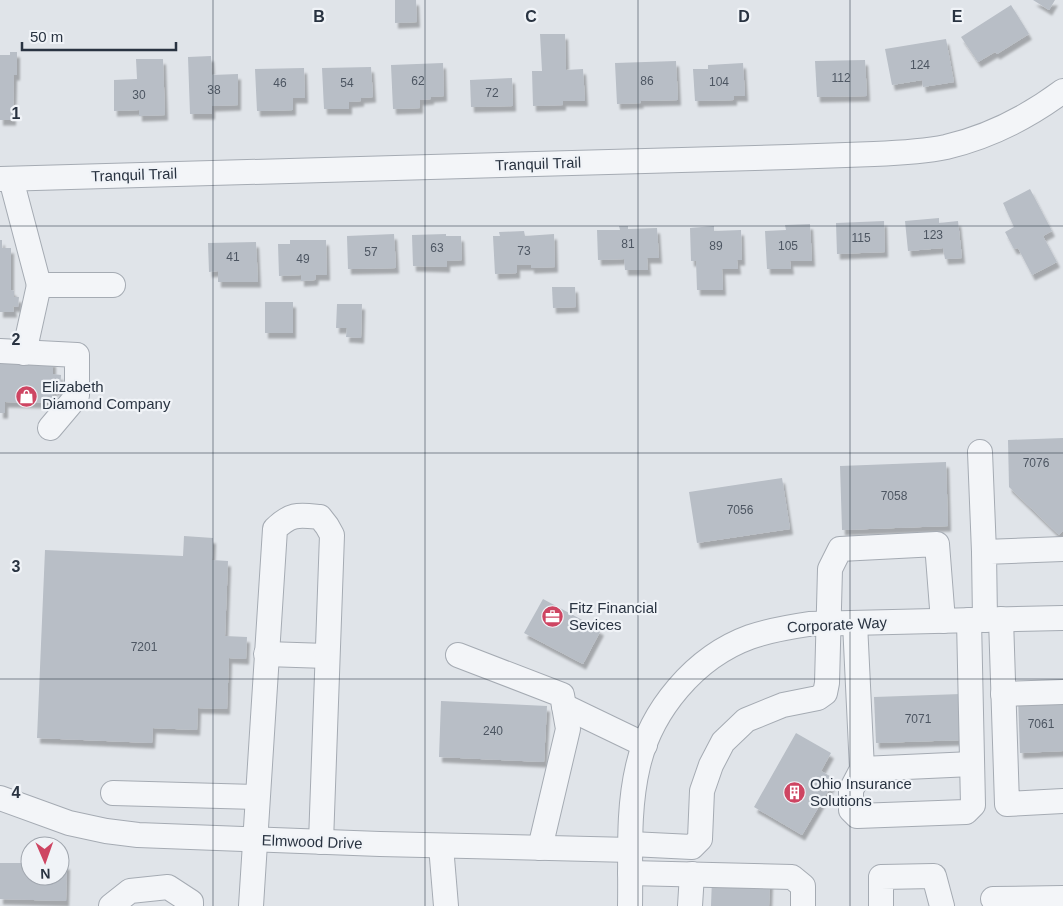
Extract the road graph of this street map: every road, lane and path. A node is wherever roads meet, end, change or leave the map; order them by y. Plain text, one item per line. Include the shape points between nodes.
1 (1063, 91) edge
2 (6, 179) edge
3 (38, 285) junction
4 (113, 285) dead end
5 (0, 351) edge
6 (24, 353) junction
7 (50, 428) dead end
8 (980, 452) dead end
9 (1063, 549) edge
10 (984, 552) junction
11 (1063, 618) edge
12 (985, 620) junction
13 (943, 621) junction
14 (855, 623) junction
15 (828, 624) junction
16 (266, 654) junction
17 (458, 655) dead end
18 (327, 656) junction
19 (1063, 692) edge
20 (1003, 694) junction
21 (564, 706) junction
22 (644, 744) junction
23 (972, 764) junction
24 (862, 769) junction
25 (113, 793) dead end
26 (257, 797) junction
27 (0, 798) edge
28 (1063, 801) edge
29 (254, 840) junction
30 (321, 842) junction
31 (441, 846) junction
32 (540, 848) junction
33 (631, 856) junction
34 (692, 874) junction
35 (1063, 898) edge
36 (993, 899) dead end
37 (111, 906) edge
38 (191, 906) edge
39 (251, 906) edge
40 (446, 906) edge
41 (630, 906) edge
42 (690, 906) edge
43 (804, 906) edge
44 (881, 906) edge
45 (942, 906) edge

1 - 2 street, Tranquil Trail via 1010,124 979,137 913,152
2 - 3 street
3 - 4 street
3 - 6 street
5 - 6 street
6 - 7 street via 76,355 77,396
8 - 10 street
9 - 10 street
10 - 12 street
11 - 12 street, Corporate Way
12 - 13 street, Corporate Way
12 - 20 street
12 - 23 street
13 - 14 street, Corporate Way
13 - 15 street via 937,544 840,549 830,569
14 - 15 street, Corporate Way
14 - 24 street
15 - 22 street, Corporate Way via 781,628 748,638 722,651 680,686 662,709
15 - 33 street via 825,693 746,720 723,742 702,791 700,839 692,847
16 - 18 street
16 - 18 street via 275,529 286,519 298,515 320,517 332,535
16 - 26 street
17 - 21 street via 562,695
18 - 30 street
19 - 20 street
20 - 28 street via 1007,804
21 - 22 street
21 - 32 street via 568,729
22 - 33 street, Corporate Way via 633,798
23 - 24 street
23 - 24 street via 973,805 966,812 857,816 851,810 851,790
25 - 26 street
26 - 29 street
27 - 29 street, Elmwood Drive via 106,832
29 - 30 street, Elmwood Drive
29 - 39 street
30 - 31 street, Elmwood Drive
31 - 32 street, Elmwood Drive
31 - 40 street
32 - 33 street, Elmwood Drive
33 - 34 street
33 - 41 street, Corporate Way
34 - 42 street
34 - 43 street via 792,877 803,886
35 - 36 street
37 - 38 street via 130,891 168,886 191,902
44 - 45 street via 881,877 934,876

